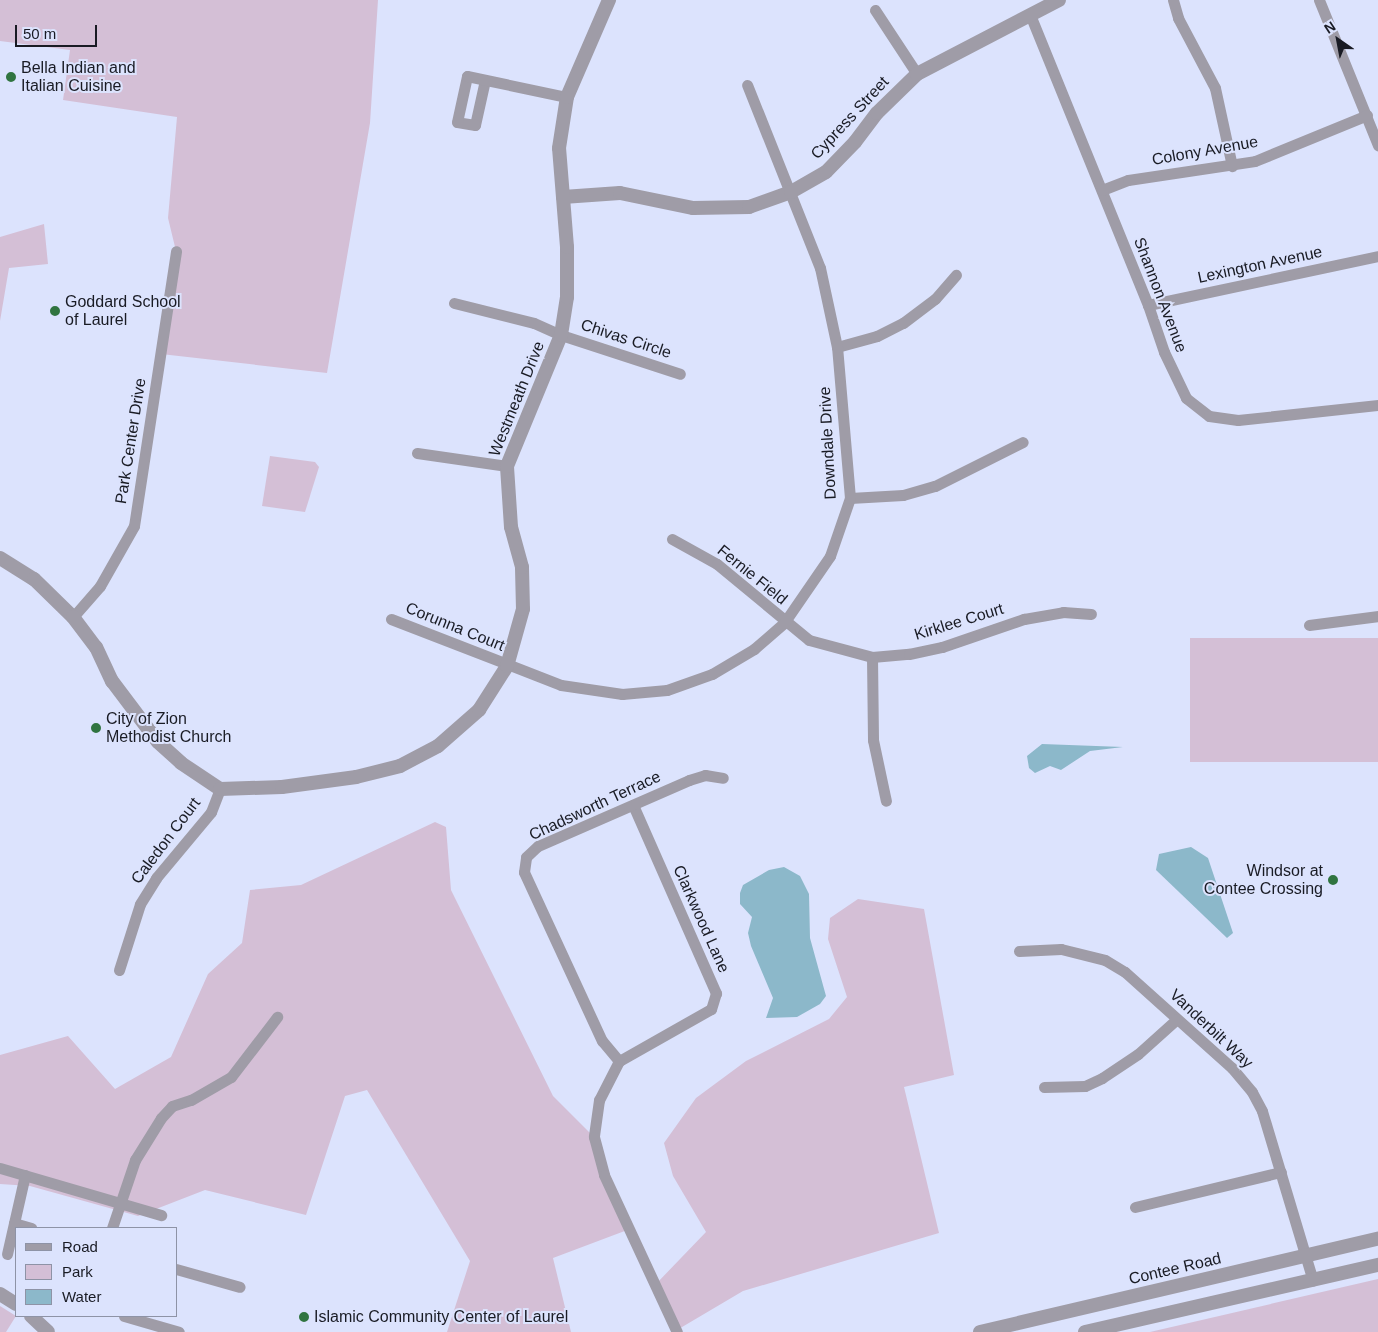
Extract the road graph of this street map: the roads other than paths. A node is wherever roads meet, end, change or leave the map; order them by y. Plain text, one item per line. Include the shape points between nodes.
1 (609, 0) edge
2 (1059, 0) edge
3 (1173, 0) edge
4 (1319, 0) edge
5 (875, 10) dead end
6 (1031, 17) junction
7 (917, 74) junction
8 (485, 80) dead end
9 (747, 86) dead end
10 (567, 97) junction
11 (1367, 116) junction
12 (1378, 145) edge
13 (1232, 166) junction
14 (1102, 190) junction
15 (791, 192) junction
16 (563, 197) junction
17 (176, 251) dead end
18 (1378, 256) edge
19 (956, 275) dead end
20 (454, 303) dead end
21 (1148, 305) junction
22 (561, 335) junction
23 (838, 347) junction
24 (680, 374) dead end
25 (1378, 405) edge
26 (1023, 442) dead end
27 (417, 453) dead end
28 (507, 466) junction
29 (850, 498) junction
30 (672, 539) dead end
31 (0, 558) edge
32 (1091, 614) dead end
33 (73, 616) junction
34 (1378, 616) edge
35 (391, 619) dead end
36 (784, 623) junction
37 (1308, 625) dead end
38 (872, 657) junction
39 (507, 666) junction
40 (723, 778) dead end
41 (220, 789) junction
42 (886, 801) dead end
43 (633, 806) junction
44 (1019, 951) dead end
45 (119, 970) dead end
46 (277, 1016) dead end
47 (1177, 1018) junction
48 (619, 1061) junction
49 (1044, 1087) dead end
50 (0, 1168) edge
51 (1281, 1172) junction
52 (25, 1175) junction
53 (120, 1203) junction
54 (1135, 1207) dead end
55 (161, 1215) dead end
56 (14, 1224) junction
57 (27, 1227) edge
58 (112, 1227) edge
59 (1378, 1238) edge
60 (7, 1254) dead end
61 (1307, 1256) junction
62 (1378, 1265) edge
63 (178, 1270) edge
64 (1313, 1280) junction
65 (240, 1287) dead end
66 (0, 1294) edge
67 (15, 1303) edge
68 (32, 1317) edge
69 (127, 1317) edge
70 (48, 1332) edge
71 (179, 1332) edge
72 (678, 1332) edge
73 (980, 1332) edge
74 (1085, 1332) edge

1 - 10 street, Westmeath Drive
2 - 6 street, Cypress Street
3 - 13 street via 1178,18 1215,88
4 - 11 street
5 - 7 street
6 - 7 street, Cypress Street
6 - 14 street, Shannon Avenue
7 - 15 street, Cypress Street via 876,113 855,142 826,172
8 - 10 street
9 - 15 street, Downdale Drive
10 - 16 street, Westmeath Drive via 558,148
11 - 12 street
11 - 13 street, Colony Avenue via 1273,155
13 - 14 street, Colony Avenue via 1128,180
14 - 21 street, Shannon Avenue
15 - 16 street, Cypress Street via 749,207 694,208 620,193
15 - 23 street, Downdale Drive via 820,268
16 - 22 street, Westmeath Drive via 567,297
17 - 33 street, Park Center Drive via 134,526 104,580
18 - 21 street, Lexington Avenue
19 - 23 street via 935,299 903,323 877,336
20 - 22 street, Chivas Circle via 534,323
21 - 25 street, Shannon Avenue via 1178,386 1197,409 1209,416 1238,420
22 - 24 street, Chivas Circle
22 - 28 street, Westmeath Drive
23 - 29 street, Downdale Drive
26 - 29 street via 935,486 903,495
27 - 28 street
28 - 39 street, Westmeath Drive via 511,527 522,567 523,609
29 - 36 street, Downdale Drive via 830,556
30 - 36 street, Fernie Field via 717,564 756,595
31 - 33 street via 34,579
32 - 38 street, Kirklee Court via 1063,612 1024,619 942,647
33 - 41 street via 96,646 112,681 158,742 181,763
34 - 37 street
35 - 39 street, Corunna Court
36 - 38 street, Kirklee Court via 809,640
36 - 39 street, Downdale Drive via 754,649 712,674 667,690 622,694 561,685
38 - 42 street via 873,740
39 - 41 street, Westmeath Drive via 479,710 438,746 400,766 356,777 282,787
40 - 43 street, Chadsworth Terrace via 705,775
41 - 45 street, Caledon Court via 211,812 156,878 140,904
43 - 48 street, Clarkwood Lane via 716,993 711,1009 696,1020
43 - 48 street, Chadsworth Terrace via 538,846 526,857 524,872 602,1041
44 - 47 street, Vanderbilt Way via 1061,949 1105,960 1125,972
46 - 53 street via 231,1077 198,1097 172,1106 161,1118 135,1160
47 - 49 street via 1138,1054 1102,1078 1085,1086
47 - 51 street, Vanderbilt Way via 1232,1068 1252,1092 1262,1111
48 - 72 street via 599,1100 594,1137 604,1174
50 - 52 street
51 - 54 street
51 - 61 street, Vanderbilt Way
52 - 53 street
52 - 56 street
53 - 55 street
53 - 58 street
56 - 57 street
56 - 60 street
59 - 61 street, Contee Road
61 - 64 street, Vanderbilt Way
61 - 73 street, Contee Road
62 - 64 street
63 - 65 street
64 - 74 street
66 - 67 street
68 - 70 street
69 - 71 street

